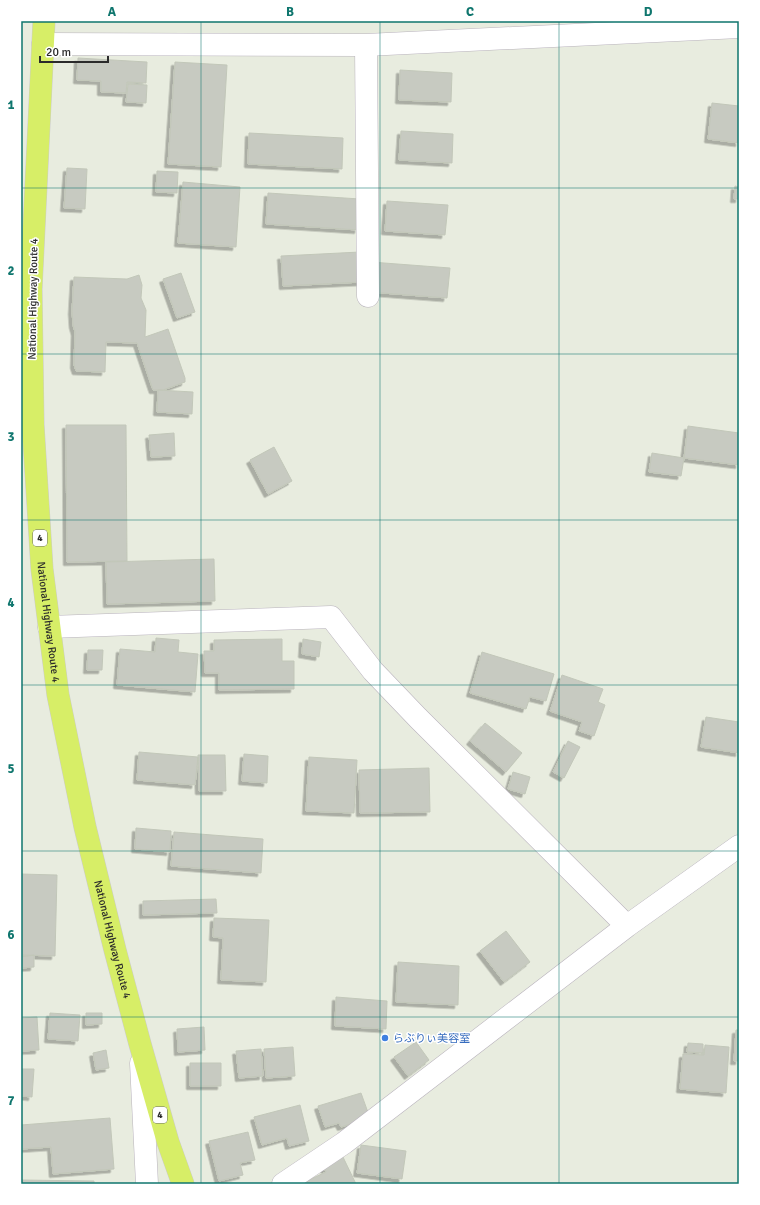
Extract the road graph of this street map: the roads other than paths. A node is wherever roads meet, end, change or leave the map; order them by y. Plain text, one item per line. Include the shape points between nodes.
1 (44, 21) edge
2 (739, 27) edge
3 (43, 44) junction
4 (366, 45) junction
5 (26, 289) edge
6 (368, 296) dead end
7 (49, 627) junction
8 (739, 846) edge
9 (627, 926) junction
10 (140, 1044) junction
11 (147, 1184) edge
12 (183, 1184) edge
13 (283, 1184) edge

1 - 3 highway, National Highway Route 4 / 4
2 - 4 street
3 - 4 street
3 - 5 highway, National Highway Route 4 / 4
4 - 6 street
5 - 7 highway, National Highway Route 4 / 4 via 42,569
7 - 9 street via 331,617 378,677
7 - 10 highway, National Highway Route 4 / 4 via 58,695 85,827
8 - 9 street
9 - 13 street via 344,1144
10 - 11 street
10 - 12 highway, National Highway Route 4 / 4 via 168,1142

